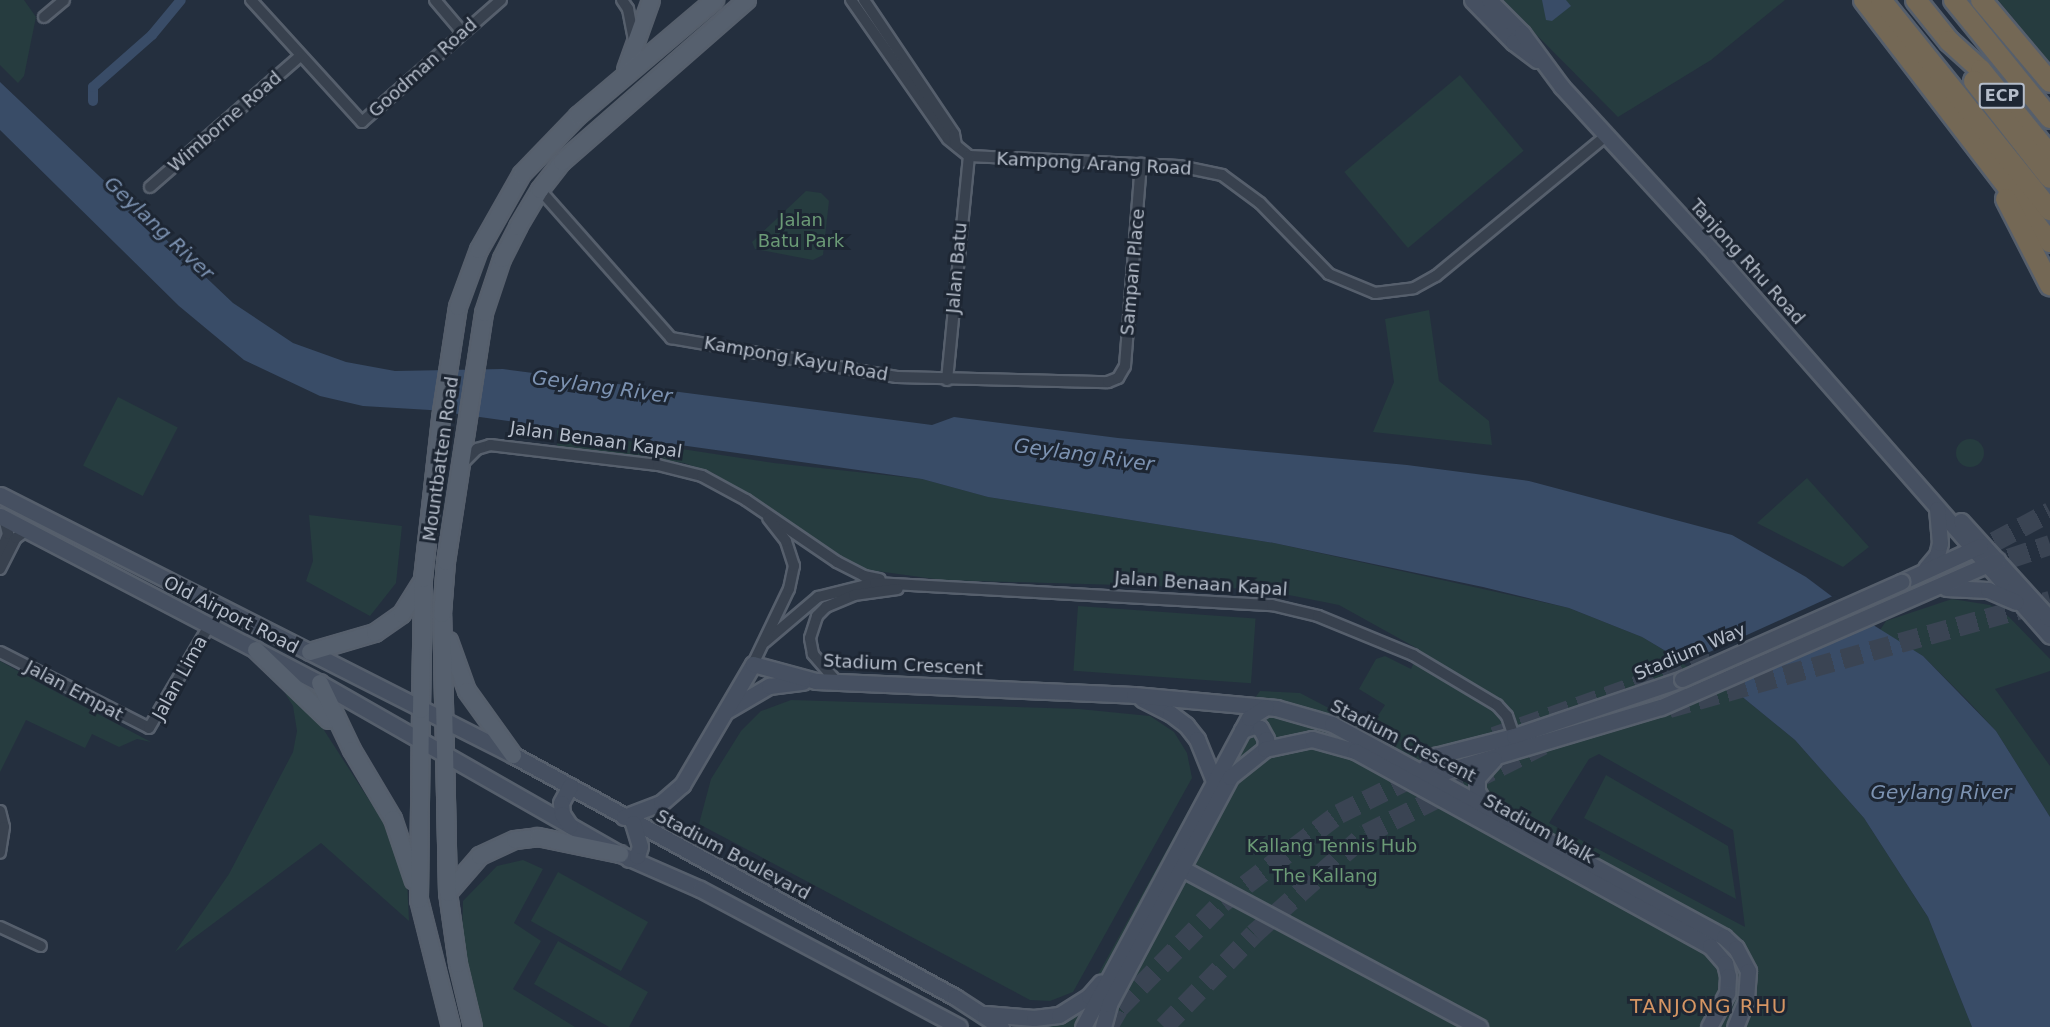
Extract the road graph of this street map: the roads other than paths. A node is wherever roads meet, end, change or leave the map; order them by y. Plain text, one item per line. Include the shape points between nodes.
1 (64, 0) edge
2 (251, 0) edge
3 (435, 0) edge
4 (501, 0) edge
5 (622, 0) edge
6 (651, 0) edge
7 (715, 0) edge
8 (747, 0) edge
9 (851, 0) edge
10 (864, 0) edge
11 (1472, 0) edge
12 (1489, 0) edge
13 (1864, 0) edge
14 (1881, 0) edge
15 (1916, 0) edge
16 (1954, 0) edge
17 (1981, 0) edge
18 (44, 17) dead end
19 (462, 32) junction
20 (1950, 41) junction
21 (635, 53) junction
22 (300, 56) junction
23 (1542, 63) junction
24 (623, 76) junction
25 (2050, 82) edge
26 (2042, 100) edge
27 (2050, 118) edge
28 (1959, 124) junction
29 (1606, 136) junction
30 (956, 145) junction
31 (2050, 155) edge
32 (969, 156) junction
33 (1141, 164) junction
34 (2050, 178) edge
35 (150, 187) dead end
36 (540, 190) junction
37 (2050, 210) edge
38 (2050, 242) edge
39 (2050, 285) edge
40 (1118, 378) joint
41 (947, 380) junction
42 (459, 467) junction
43 (1921, 489) junction
44 (0, 495) edge
45 (1937, 509) junction
46 (762, 511) junction
47 (2, 517) edge
48 (27, 530) junction
49 (1979, 546) junction
50 (0, 553) edge
51 (1992, 562) junction
52 (0, 569) edge
53 (1922, 573) junction
54 (423, 579) junction
55 (916, 587) junction
56 (1940, 588) junction
57 (2025, 609) junction
58 (442, 614) junction
59 (2050, 619) edge
60 (209, 626) junction
61 (2050, 636) edge
62 (765, 642) junction
63 (256, 650) junction
64 (0, 652) edge
65 (310, 652) junction
66 (753, 664) junction
67 (816, 681) junction
68 (837, 682) junction
69 (320, 683) junction
70 (1134, 695) junction
71 (1266, 707) junction
72 (421, 710) junction
73 (721, 714) junction
74 (443, 722) junction
75 (149, 728) joint
76 (1242, 730) junction
77 (1514, 736) junction
78 (422, 739) junction
79 (1265, 748) junction
80 (352, 750) junction
81 (443, 752) junction
82 (513, 755) junction
83 (1496, 758) junction
84 (1215, 781) junction
85 (1423, 782) junction
86 (570, 786) junction
87 (1218, 799) junction
88 (1486, 806) junction
89 (0, 811) edge
90 (629, 820) junction
91 (571, 827) junction
92 (0, 853) edge
93 (625, 857) junction
94 (1181, 868) junction
95 (448, 893) junction
96 (419, 900) junction
97 (0, 927) edge
98 (41, 946) dead end
99 (1120, 958) junction
100 (982, 1013) junction
101 (952, 1024) edge
102 (451, 1027) edge
103 (473, 1027) edge
104 (1001, 1027) edge
105 (1083, 1027) edge
106 (1103, 1027) edge
107 (1479, 1027) edge
108 (1709, 1027) edge
109 (1735, 1027) edge

1 - 18 street
2 - 22 street, Goodman Road
3 - 19 street
4 - 19 street, Goodman Road
5 - 21 street via 628,9
6 - 21 main road
7 - 24 main road, Mountbatten Road
8 - 36 main road, Mountbatten Road via 593,131
9 - 30 street
10 - 30 street via 954,134
11 - 23 street, Tanjong Rhu Road via 1513,42
12 - 23 street, Tanjong Rhu Road via 1522,33
13 - 28 highway
14 - 37 highway
15 - 20 highway, ECP
16 - 26 highway, ECP
17 - 25 highway
19 - 22 street, Goodman Road via 362,122
20 - 31 highway, ECP via 1981,70
20 - 34 highway via 1992,106
21 - 24 main road
22 - 35 street, Wimborne Road
23 - 29 street, Tanjong Rhu Road
24 - 54 main road, Mountbatten Road via 548,145 496,215 459,307 441,418
26 - 27 highway, ECP
28 - 38 highway
28 - 39 highway via 2025,231
29 - 33 street, Kampong Arang Road via 1436,276 1414,288 1387,293 1358,288 1329,274 1260,203 1225,176 1179,166
29 - 43 street, Tanjong Rhu Road
30 - 32 street
32 - 33 street, Kampong Arang Road
32 - 41 street, Jalan Batu
33 - 40 street, Sampan Place via 1125,366
36 - 41 street, Kampong Kayu Road via 670,338 856,370
36 - 42 main road, Mountbatten Road via 502,259 484,313
40 - 41 street, Kampong Kayu Road via 1108,382
42 - 46 street, Jalan Benaan Kapal via 477,449 490,445 658,465 702,476
42 - 58 main road, Mountbatten Road
43 - 45 street, Tanjong Rhu Road
43 - 49 street, Tanjong Rhu Road via 1939,500
44 - 65 street, Old Airport Road
45 - 49 street, Tanjong Rhu Road
45 - 53 street via 1940,543 1937,555
46 - 55 street, Jalan Benaan Kapal via 864,576
46 - 62 street, Jalan Benaan Kapal via 786,542 794,566 789,589
47 - 48 street, Old Airport Road
47 - 50 street via 8,534
48 - 52 street via 16,538
48 - 60 street, Old Airport Road
49 - 51 street, Tanjong Rhu Road
49 - 53 street, Stadium Way
51 - 56 street, Stadium Way
51 - 57 street, Tanjong Rhu Road
51 - 59 street, Tanjong Rhu Road
53 - 77 street, Stadium Way, bridge via 1682,679
54 - 65 main road via 402,614 375,633
54 - 72 main road, Mountbatten Road
55 - 62 street, Jalan Benaan Kapal via 874,583 829,592 801,608
55 - 68 street via 854,595 826,607 817,616 810,638 813,654
55 - 77 street, Jalan Benaan Kapal via 1272,605 1318,616 1413,654 1497,705 1507,716
56 - 57 street via 1988,590
56 - 83 street, Stadium Way via 1661,706
57 - 61 street, Tanjong Rhu Road
58 - 74 main road, Mountbatten Road
58 - 82 main road via 459,675
60 - 63 street, Old Airport Road
60 - 75 street, Jalan Lima
62 - 66 street, Jalan Benaan Kapal
63 - 69 street, Old Airport Road
63 - 80 main road via 320,708
64 - 75 street, Jalan Empat
65 - 72 street, Old Airport Road
66 - 67 street, Stadium Crescent
66 - 73 street, Jalan Benaan Kapal
67 - 68 street, Stadium Crescent
67 - 73 street via 769,686
68 - 70 street, Stadium Crescent
69 - 78 street, Old Airport Road
69 - 80 main road
70 - 71 street, Stadium Crescent
70 - 84 street via 1170,712 1186,725 1197,739
71 - 76 street via 1255,712
71 - 85 street, Stadium Crescent via 1332,724
72 - 74 street, Old Airport Road
72 - 78 main road, Mountbatten Road
73 - 90 street via 682,785 661,803
74 - 81 main road, Mountbatten Road
74 - 82 street, Stadium Boulevard
76 - 79 street via 1260,728 1266,739
76 - 84 street
77 - 85 street, Stadium Way via 1435,756
78 - 81 street, Old Airport Road
78 - 96 main road, Mountbatten Road
79 - 85 street, Stadium Walk via 1301,740 1330,743
79 - 87 street, Stadium Walk via 1230,777
80 - 96 main road via 393,819
81 - 91 street
81 - 95 main road, Mountbatten Road
82 - 86 street, Stadium Boulevard
83 - 85 street, Stadium Way
83 - 88 street via 1477,778 1477,790
84 - 87 street
84 - 99 street
85 - 88 street, Stadium Crescent
85 - 108 street, Stadium Walk via 1710,946 1725,963 1728,976 1727,993
86 - 90 street, Stadium Boulevard
86 - 91 street via 562,798 561,810
87 - 94 street, Stadium Walk
88 - 109 street, Stadium Crescent via 1724,937 1736,948 1748,971 1746,1000
89 - 92 street via 4,827
90 - 93 street via 641,842 637,856
90 - 100 street, Stadium Boulevard
91 - 93 street
93 - 95 main road via 538,837 514,840 480,856
93 - 101 street via 700,889
94 - 106 street, Stadium Walk via 1109,1004
94 - 107 street
95 - 103 main road, Mountbatten Road via 458,964
96 - 102 main road, Mountbatten Road
97 - 98 street
99 - 100 street via 1089,996 1059,1015 1020,1018
99 - 105 street
100 - 104 street, Stadium Boulevard

